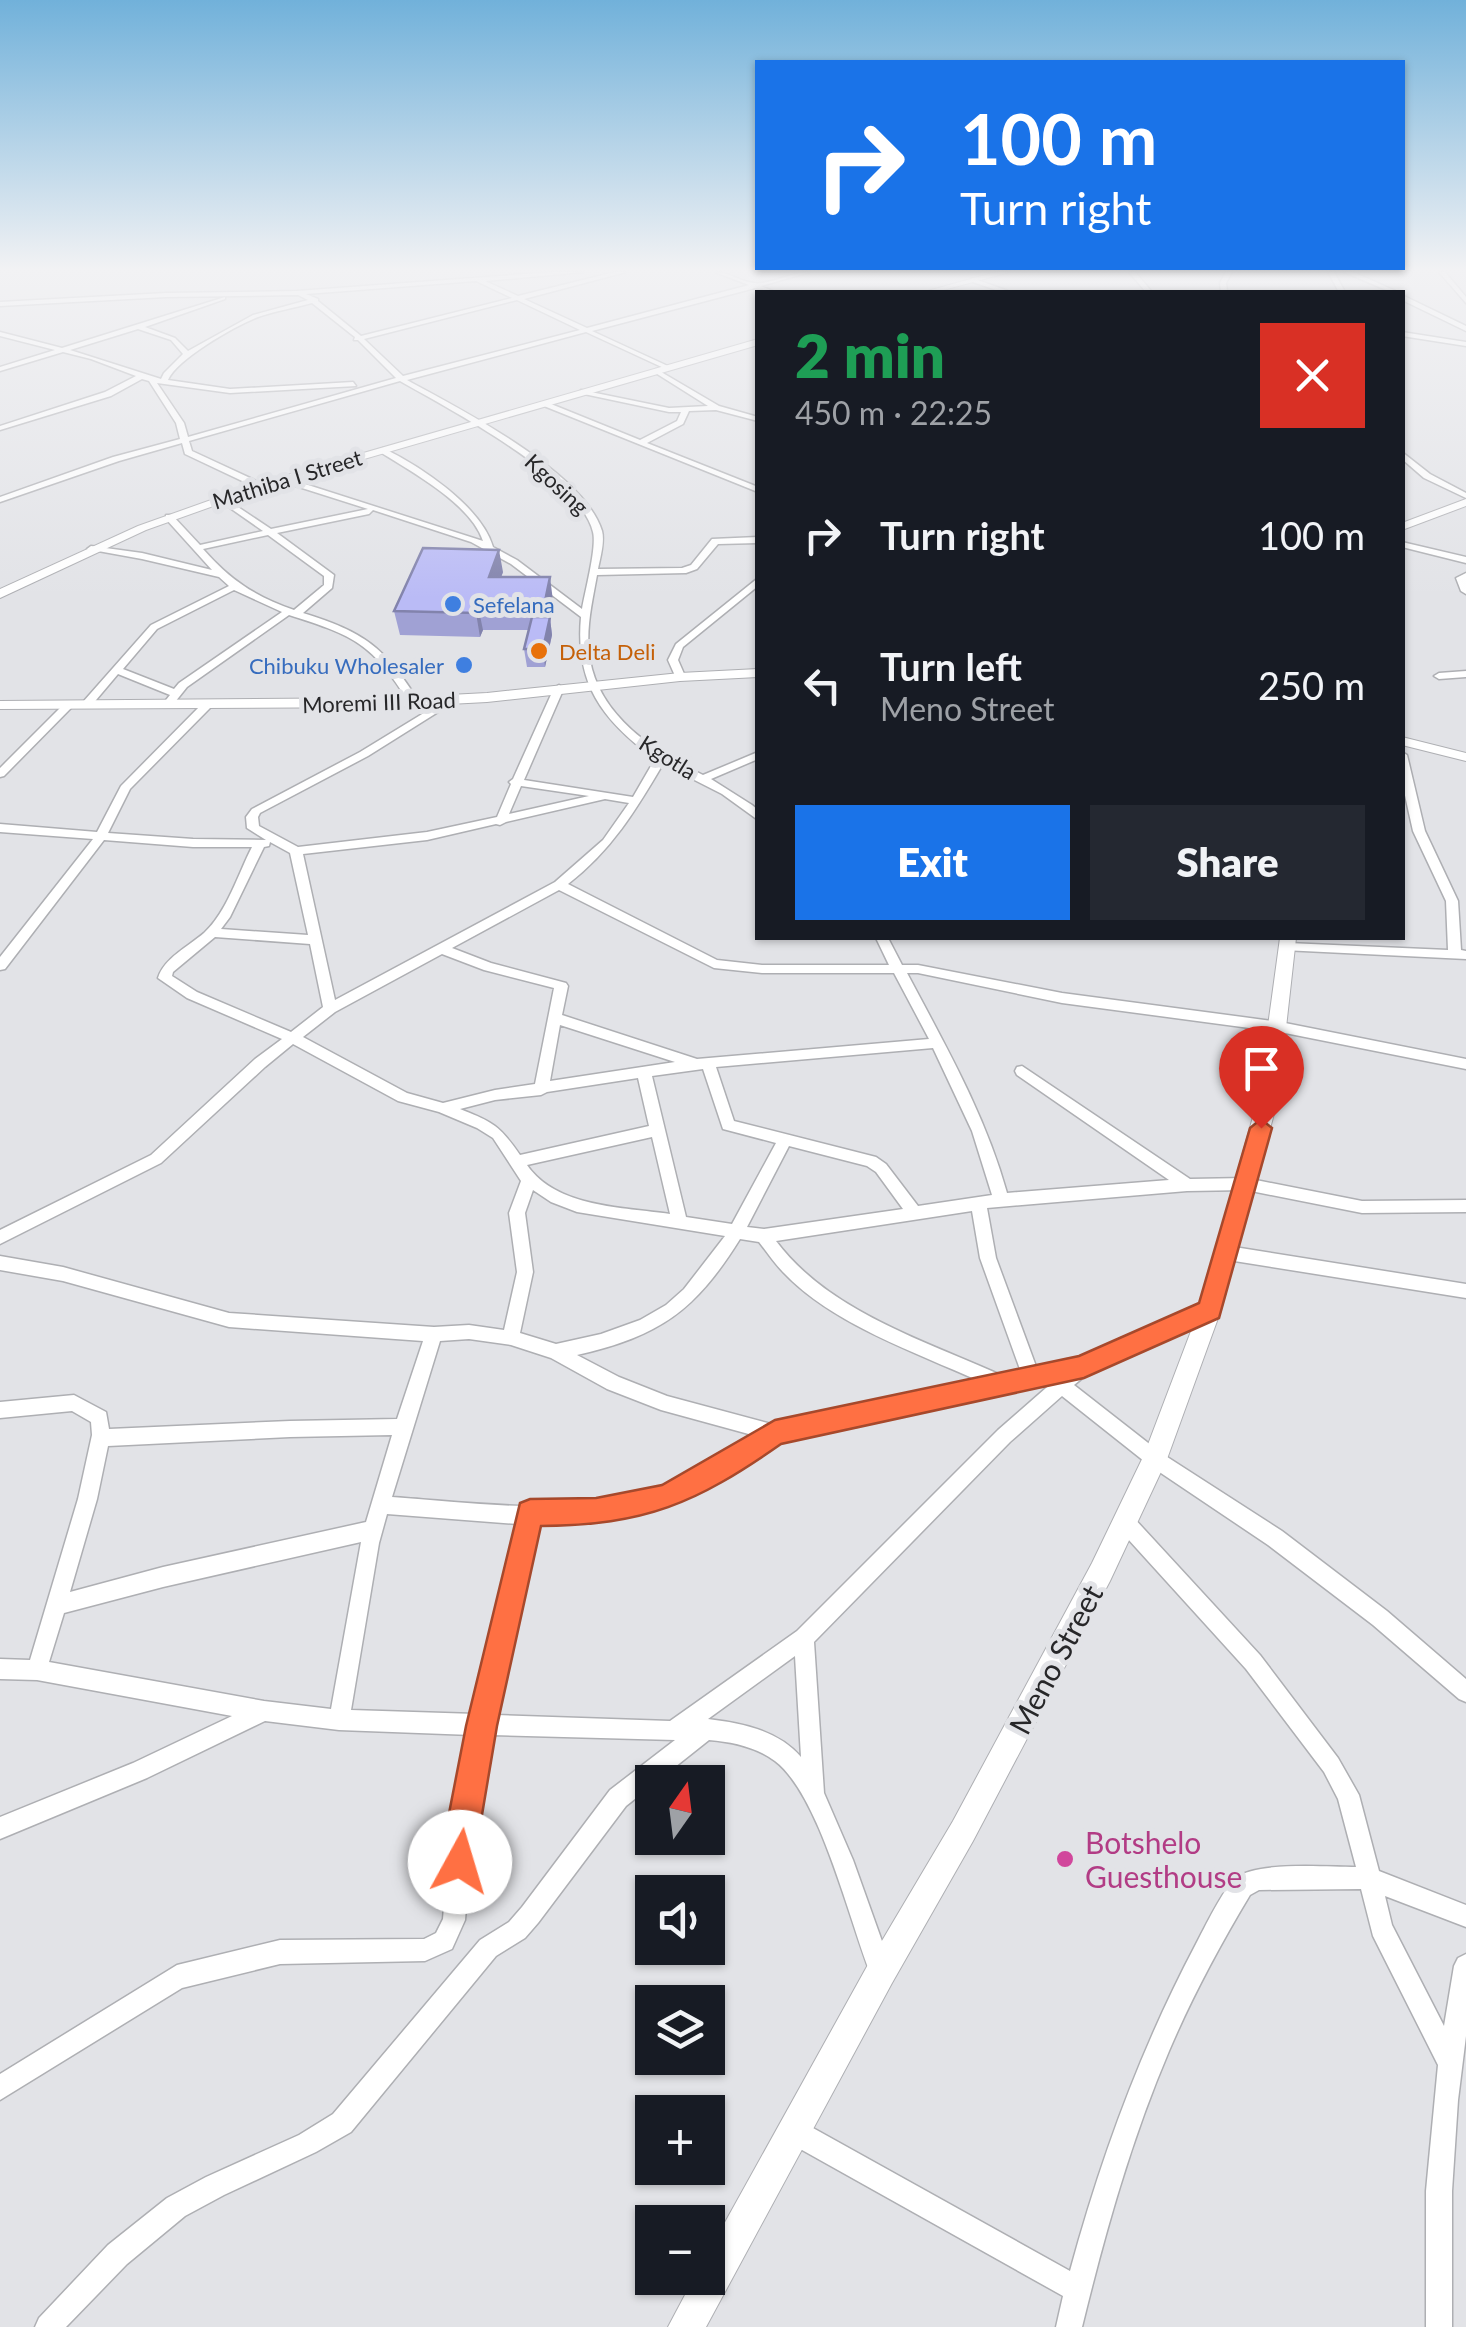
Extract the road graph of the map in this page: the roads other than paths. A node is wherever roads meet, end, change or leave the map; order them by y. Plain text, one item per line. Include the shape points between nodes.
1 (152, 380) edge
2 (133, 381) edge
3 (156, 381) edge
4 (392, 381) edge
5 (404, 381) edge
6 (624, 381) edge
7 (677, 381) edge
8 (164, 382) joint
9 (387, 382) junction
10 (584, 392) junction
11 (543, 404) junction
12 (716, 408) junction
13 (685, 412) junction
14 (755, 418) edge
15 (478, 423) junction
16 (0, 428) edge
17 (186, 438) junction
18 (642, 442) junction
19 (383, 450) junction
20 (1405, 457) edge
21 (283, 479) junction
22 (260, 486) junction
23 (755, 489) edge
24 (222, 498) junction
25 (1466, 499) edge
26 (0, 500) edge
27 (372, 510) junction
28 (169, 517) junction
29 (1405, 526) edge
30 (272, 534) junction
31 (755, 540) edge
32 (1405, 545) edge
33 (488, 547) junction
34 (198, 548) junction
35 (91, 549) junction
36 (1466, 560) edge
37 (595, 572) junction
38 (222, 575) junction
39 (1466, 576) edge
40 (755, 583) edge
41 (235, 586) junction
42 (1466, 591) edge
43 (0, 594) edge
44 (290, 614) junction
45 (587, 617) junction
46 (119, 671) junction
47 (755, 674) edge
48 (1466, 674) edge
49 (680, 676) junction
50 (1440, 676) dead end
51 (589, 685) junction
52 (558, 688) junction
53 (170, 699) junction
54 (450, 700) junction
55 (414, 702) junction
56 (69, 704) junction
57 (87, 704) junction
58 (0, 705) edge
59 (207, 705) junction
60 (1405, 742) edge
61 (755, 756) edge
62 (1466, 757) edge
63 (661, 758) junction
64 (1405, 768) edge
65 (0, 774) edge
66 (703, 779) junction
67 (515, 782) junction
68 (605, 796) junction
69 (635, 801) junction
70 (755, 815) edge
71 (500, 822) junction
72 (0, 828) edge
73 (101, 836) junction
74 (268, 843) junction
75 (296, 851) junction
76 (559, 885) junction
77 (212, 933) junction
78 (0, 940) edge
79 (318, 940) junction
80 (883, 940) edge
81 (1288, 942) edge
82 (20, 943) junction
83 (442, 949) junction
84 (1460, 955) edge
85 (0, 966) edge
86 (896, 966) junction
87 (330, 1009) junction
88 (555, 1018) junction
89 (1280, 1027) junction
90 (290, 1037) junction
91 (939, 1043) junction
92 (702, 1064) junction
93 (1466, 1064) edge
94 (1022, 1070) dead end
95 (644, 1074) junction
96 (541, 1090) junction
97 (443, 1108) junction
98 (657, 1130) junction
99 (784, 1142) junction
100 (516, 1162) junction
101 (529, 1180) junction
102 (1246, 1184) junction
103 (1187, 1185) junction
104 (1001, 1200) junction
105 (978, 1204) junction
106 (1466, 1206) edge
107 (914, 1212) junction
108 (679, 1221) junction
109 (737, 1231) junction
110 (764, 1236) junction
111 (0, 1237) edge
112 (1228, 1253) junction
113 (0, 1263) edge
114 (1466, 1291) edge
115 (1210, 1310) junction
116 (434, 1334) junction
117 (511, 1338) junction
118 (556, 1352) junction
119 (1084, 1366) junction
120 (1032, 1376) junction
121 (998, 1382) junction
122 (1062, 1385) junction
123 (0, 1410) edge
124 (404, 1427) junction
125 (775, 1433) junction
126 (102, 1438) junction
127 (1155, 1458) junction
128 (380, 1505) junction
129 (530, 1513) junction
130 (1125, 1522) junction
131 (373, 1530) junction
132 (54, 1606) junction
133 (804, 1638) junction
134 (0, 1669) edge
135 (37, 1670) junction
136 (1466, 1692) edge
137 (264, 1711) junction
138 (339, 1720) junction
139 (482, 1726) junction
140 (708, 1729) junction
141 (673, 1730) junction
142 (814, 1796) junction
143 (0, 1828) edge
144 (1368, 1878) junction
145 (1466, 1916) edge
146 (1466, 1966) edge
147 (881, 1972) junction
148 (1448, 2059) junction
149 (0, 2088) edge
150 (795, 2132) junction
151 (1078, 2290) junction
152 (48, 2327) edge
153 (686, 2327) edge
154 (1069, 2327) edge
155 (1439, 2327) edge

1 - 17 street
2 - 16 street
3 - 8 street
4 - 9 street
5 - 15 street
6 - 10 street, Mathiba I Street
7 - 12 street
8 - 9 street via 242,392
9 - 17 street
10 - 11 street, Mathiba I Street
10 - 13 street
11 - 15 street, Mathiba I Street
11 - 18 street
12 - 13 street
12 - 14 street
13 - 18 street via 680,422
15 - 19 street, Mathiba I Street
15 - 37 street, Kgosing via 526,454 595,520
17 - 22 street via 194,456
17 - 26 street
18 - 23 street
19 - 21 street, Mathiba I Street
19 - 33 street via 443,490 487,536
20 - 25 street
21 - 22 street, Mathiba I Street
21 - 27 street
22 - 24 street, Mathiba I Street
24 - 28 street, Mathiba I Street
24 - 30 street
25 - 29 street
27 - 30 street
27 - 33 street
28 - 34 street
28 - 35 street, Mathiba I Street
30 - 34 street
30 - 44 street via 329,576 329,586
31 - 37 street via 715,541 683,571
32 - 36 street
33 - 45 street
34 - 38 street
35 - 38 street
35 - 43 street, Mathiba I Street
37 - 45 street, Kgosing
38 - 41 street
39 - 42 street
40 - 49 street via 679,646 673,660
41 - 44 street
41 - 46 street via 154,627
44 - 53 street
44 - 55 street via 372,647
45 - 51 street, Kgosing via 582,649
46 - 53 street
46 - 57 street
47 - 49 street, Moremi III Road
48 - 50 street
49 - 51 street, Moremi III Road
51 - 52 street, Moremi III Road
51 - 63 street, Kgotla via 620,724
52 - 54 street, Moremi III Road
52 - 67 street
53 - 57 street, Moremi III Road
53 - 59 street, Moremi III Road
54 - 55 street, Moremi III Road
54 - 74 street via 256,811 253,828
55 - 59 street, Moremi III Road
56 - 57 street, Moremi III Road
56 - 58 street, Moremi III Road
56 - 65 street
59 - 73 street via 136,774
60 - 62 street
61 - 66 street
63 - 66 street, Kgotla
63 - 69 street
64 - 84 street via 1420,831 1452,901
66 - 70 street, Kgotla
67 - 68 street
67 - 71 street
68 - 69 street
68 - 71 street
69 - 76 street via 607,847
71 - 75 street
72 - 73 street
73 - 74 street
73 - 82 street
74 - 75 street
74 - 77 street
75 - 79 street
76 - 83 street
76 - 86 street via 714,964
77 - 79 street
77 - 90 street via 165,978
78 - 82 street
79 - 87 street
80 - 86 street
81 - 84 street
81 - 89 street, Meno Street
82 - 85 street
83 - 87 street
83 - 88 street via 508,976 561,986
86 - 89 street via 1062,998
86 - 91 street
87 - 90 street
88 - 92 street
88 - 96 street
89 - 93 street
89 - 102 street, Meno Street
90 - 97 street via 391,1092
90 - 111 street via 156,1158
91 - 92 street
91 - 104 street via 990,1153
92 - 95 street
92 - 99 street via 728,1125
94 - 103 street
95 - 96 street
95 - 98 street
96 - 97 street
97 - 100 street via 498,1134
98 - 100 street
98 - 108 street
99 - 107 street via 877,1164
99 - 109 street
100 - 101 street
101 - 108 street via 577,1206
101 - 117 street via 517,1213 526,1272
102 - 103 street
102 - 106 street via 1362,1206
102 - 112 street, Meno Street
103 - 104 street
104 - 105 street
105 - 107 street
105 - 120 street via 988,1258
107 - 110 street
108 - 109 street
109 - 110 street
109 - 118 street via 667,1313
110 - 121 street via 817,1291
112 - 114 street
112 - 115 street, Meno Street
113 - 116 street via 216,1318
115 - 119 street
115 - 127 street, Meno Street
116 - 117 street
116 - 124 street
117 - 118 street
118 - 125 street via 667,1404
119 - 120 street
119 - 122 street
120 - 121 street
121 - 125 street
122 - 127 street
122 - 133 street
123 - 126 street via 74,1403 100,1418
124 - 126 street
124 - 128 street
125 - 129 street via 666,1498 596,1512
126 - 132 street
127 - 130 street, Meno Street
127 - 136 street via 1275,1538
128 - 129 street
128 - 131 street
129 - 139 street
130 - 144 street via 1252,1662 1331,1765 1348,1795
130 - 147 street, Meno Street via 964,1830
131 - 132 street
131 - 138 street
132 - 135 street
133 - 141 street
133 - 142 street
134 - 135 street
135 - 137 street
137 - 138 street
137 - 143 street via 140,1772
138 - 139 street
139 - 141 street
139 - 149 street via 461,1834 454,1920 436,1947 280,1952 177,1977
140 - 141 street
140 - 142 street via 768,1744 790,1760
140 - 152 street via 618,1798 530,1915 488,1948 342,2123 195,2196 148,2228
142 - 147 street
144 - 145 street
144 - 148 street via 1382,1928
144 - 151 street via 1258,1879 1242,1887 1166,2026 1134,2104
146 - 148 street
147 - 150 street, Meno Street
148 - 155 street
150 - 151 street
150 - 153 street, Meno Street
151 - 154 street

